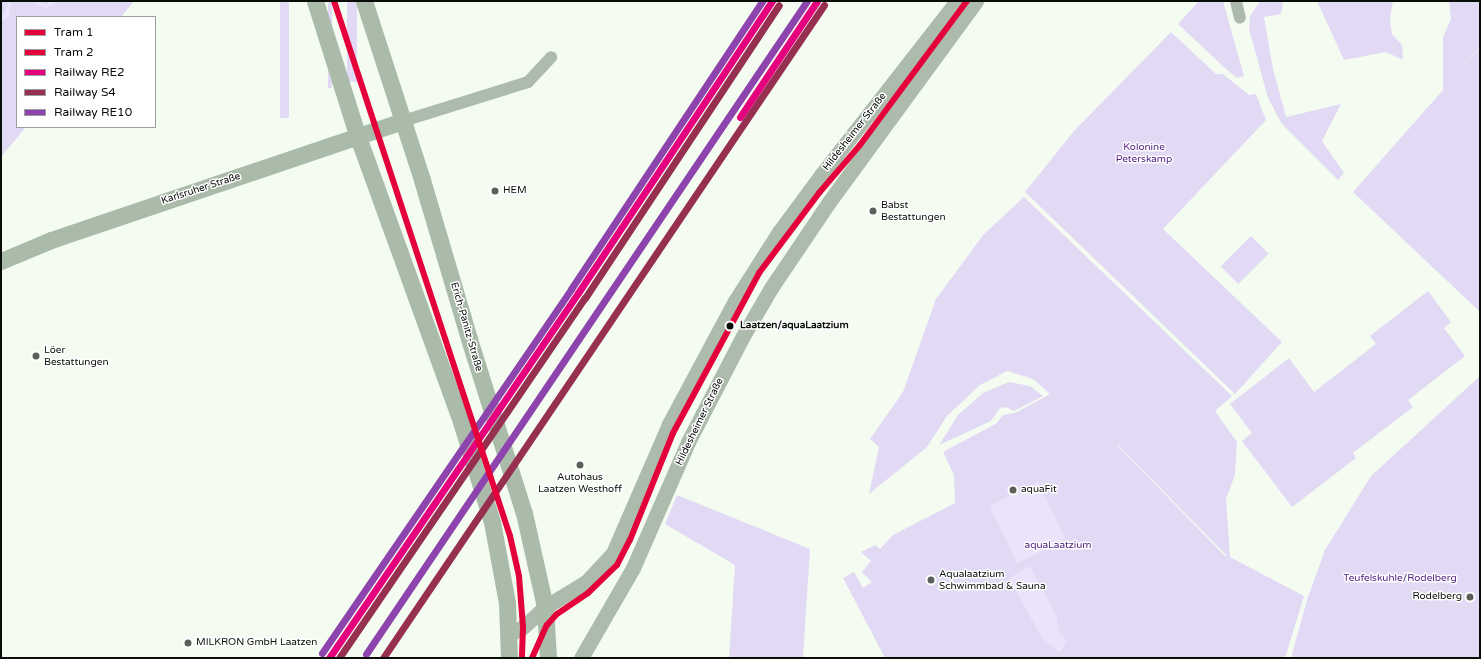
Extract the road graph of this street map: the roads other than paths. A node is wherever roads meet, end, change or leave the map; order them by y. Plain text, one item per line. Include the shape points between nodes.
1 (315, 1) edge
2 (364, 1) edge
3 (957, 1) edge
4 (976, 1) edge
5 (1237, 1) edge
6 (1240, 18) dead end
7 (551, 57) dead end
8 (403, 121) junction
9 (358, 137) junction
10 (1, 262) edge
11 (545, 607) junction
12 (508, 634) junction
13 (509, 658) edge
14 (548, 658) edge
15 (581, 658) edge

1 - 9 main road
2 - 8 main road, Erich-Panitz-Straße
3 - 11 street, Hildesheimer Straße via 821,175 779,232 735,301 665,433 613,553 586,582
4 - 15 street, Hildesheimer Straße via 829,202 771,288 688,442 633,568
5 - 6 street
7 - 8 street via 528,82
8 - 9 main road, Karlsruher Straße
8 - 11 main road, Erich-Panitz-Straße via 524,513
9 - 10 main road, Karlsruher Straße via 51,240
9 - 12 main road via 461,422 492,522 507,603
11 - 12 street, Hildesheimer Straße via 524,627
11 - 14 main road, Erich-Panitz-Straße
12 - 13 main road

